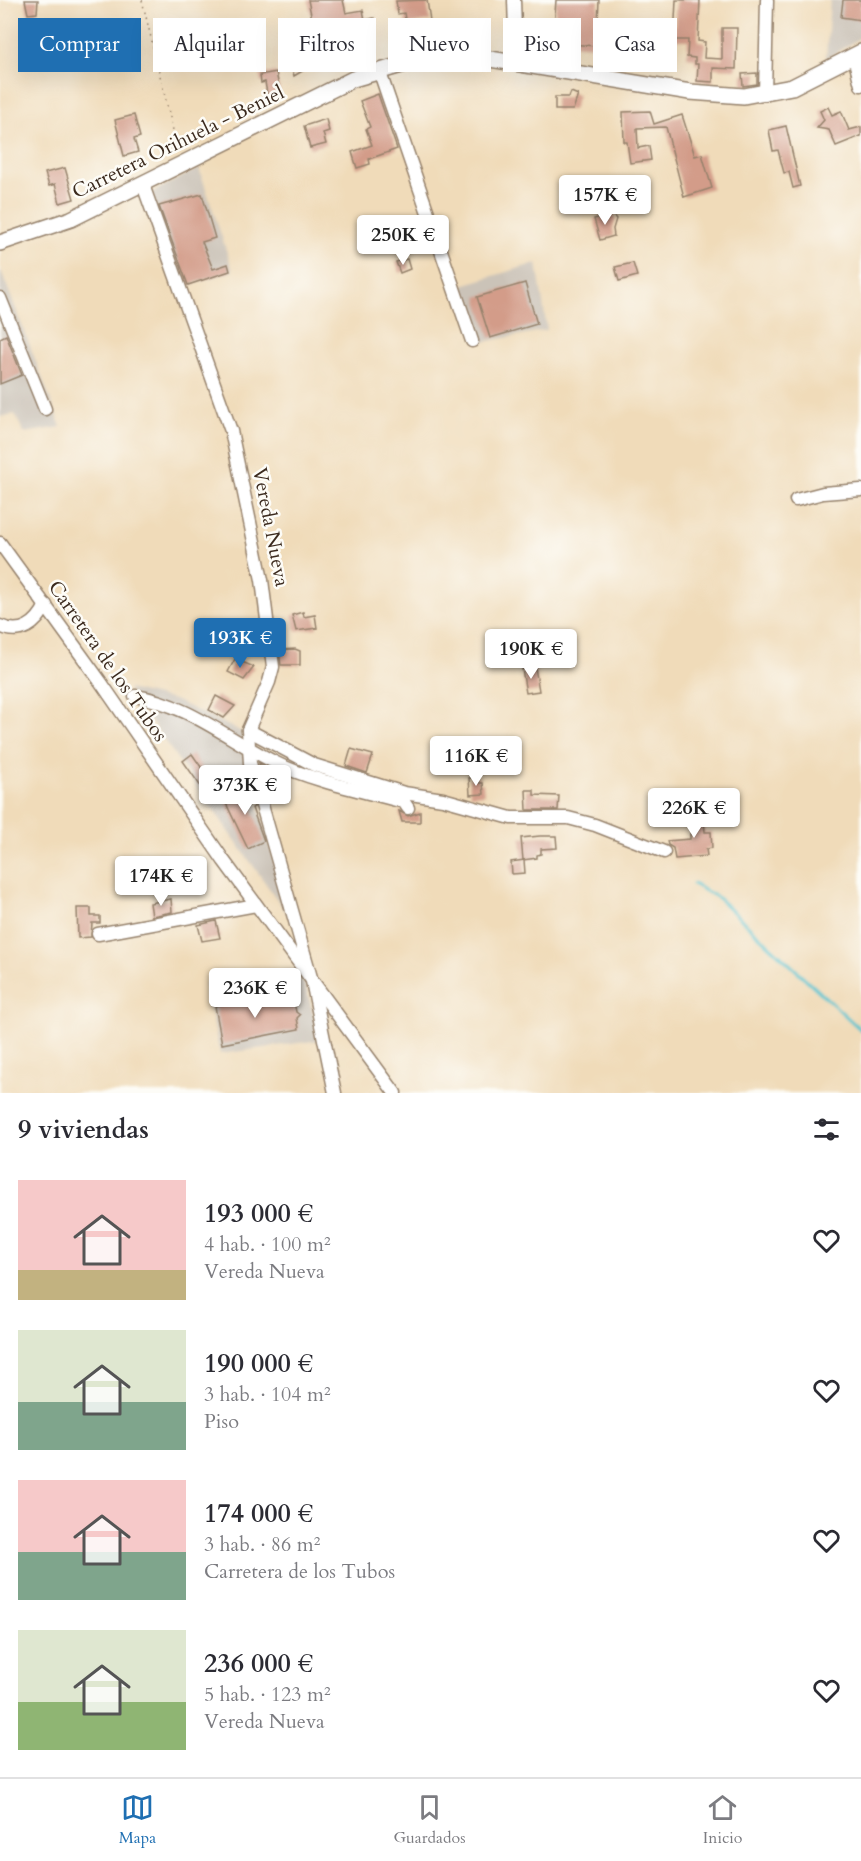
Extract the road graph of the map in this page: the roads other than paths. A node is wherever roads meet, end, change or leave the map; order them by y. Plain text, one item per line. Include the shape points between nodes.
1 (514, 0) edge
2 (767, 0) edge
3 (515, 18) edge
4 (858, 54) edge
5 (503, 60) edge
6 (379, 70) junction
7 (578, 72) edge
8 (861, 85) edge
9 (765, 94) junction
10 (144, 185) junction
11 (0, 243) edge
12 (0, 298) edge
13 (471, 341) dead end
14 (45, 409) dead end
15 (861, 489) edge
16 (796, 500) dead end
17 (0, 543) edge
18 (46, 605) junction
19 (0, 626) edge
20 (135, 696) dead end
21 (248, 730) junction
22 (249, 747) junction
23 (408, 808) dead end
24 (664, 852) dead end
25 (256, 905) junction
26 (98, 934) dead end
27 (312, 981) junction
28 (335, 1093) edge
29 (395, 1093) edge

1 - 3 street
2 - 9 street
4 - 8 street
4 - 9 main road, Carretera Orihuela - Beniel via 792,87
5 - 6 main road, Carretera Orihuela - Beniel via 451,57
6 - 10 main road, Carretera Orihuela - Beniel via 353,79
6 - 13 street
7 - 9 main road, Carretera Orihuela - Beniel via 708,95
10 - 11 main road, Carretera Orihuela - Beniel via 71,219
10 - 21 street, Vereda Nueva via 231,431 251,517 273,667
12 - 14 street
15 - 16 street
17 - 18 street, Carretera de los Tubos
18 - 19 street via 40,618 24,629 10,631
18 - 25 street, Carretera de los Tubos
20 - 22 street via 161,703
21 - 22 street, Vereda Nueva
21 - 24 street via 314,765 404,793 443,799 511,818 568,818
22 - 23 street via 277,764 404,802
22 - 27 street, Vereda Nueva via 254,781
25 - 26 street
25 - 27 street, Carretera de los Tubos
27 - 28 street, Vereda Nueva
27 - 29 street, Carretera de los Tubos

